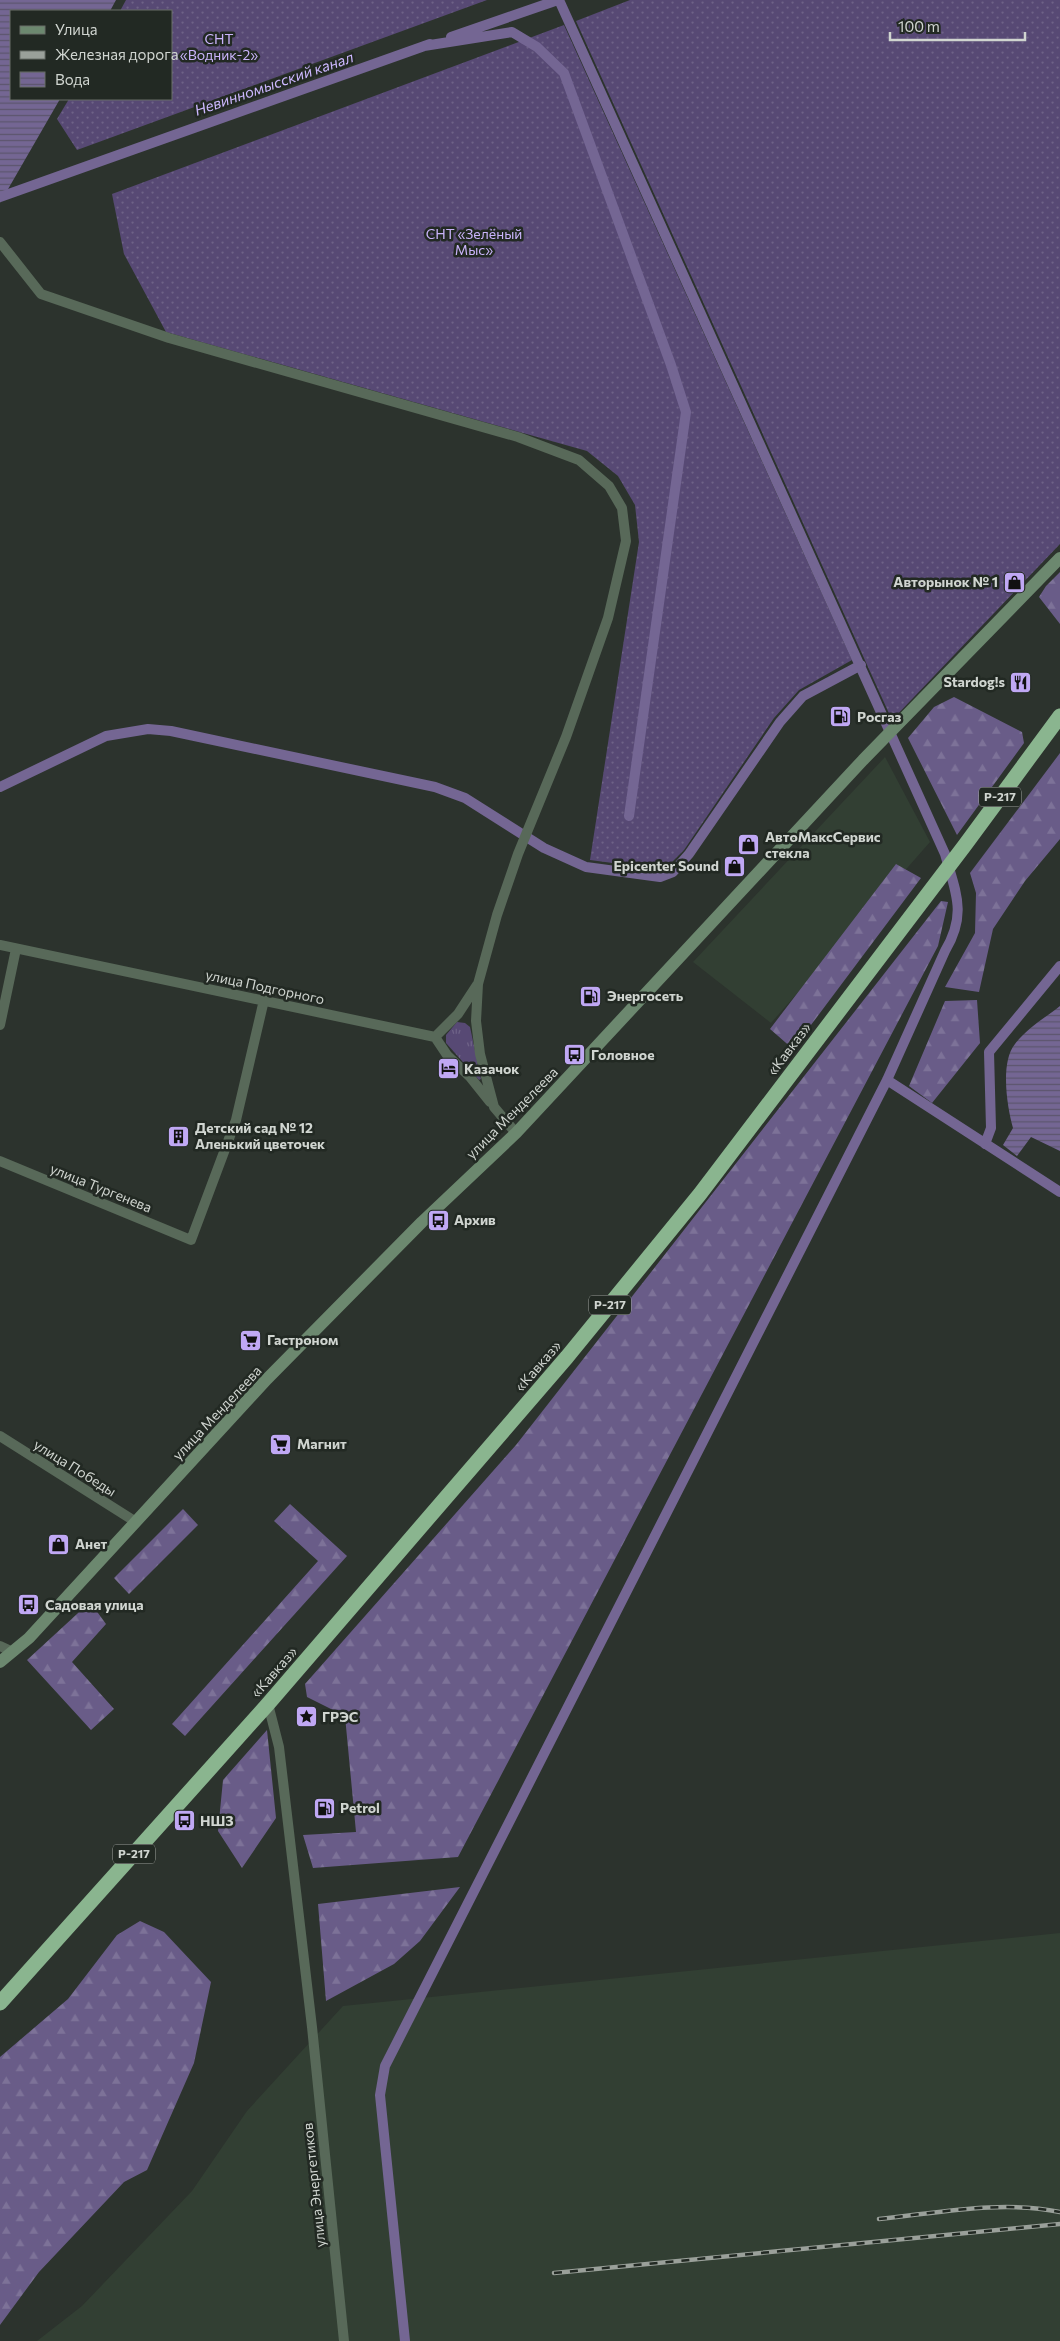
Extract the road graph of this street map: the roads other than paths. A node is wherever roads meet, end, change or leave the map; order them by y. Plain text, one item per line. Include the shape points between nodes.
1 (0, 242) edge
2 (1060, 558) edge
3 (1060, 716) edge
4 (0, 945) edge
5 (16, 949) junction
6 (478, 984) junction
7 (264, 1000) junction
8 (0, 1025) edge
9 (435, 1037) junction
10 (494, 1107) junction
11 (516, 1133) junction
12 (0, 1161) edge
13 (0, 1436) edge
14 (136, 1522) junction
15 (0, 1646) edge
16 (13, 1652) junction
17 (0, 1662) edge
18 (268, 1704) junction
19 (0, 2003) edge
20 (344, 2341) edge

1 - 6 street via 41,294 170,338 518,437 579,460 609,486 622,508 626,541 608,618 566,736 518,854
2 - 11 main road, улица Менделеева via 903,717
3 - 18 highway, «Кавказ» / Р-217 via 966,845 706,1186 592,1328
4 - 5 street, улица Подгорного
5 - 7 street, улица Подгорного
5 - 8 street
6 - 9 street via 458,1014
6 - 10 street via 480,1054
7 - 9 street, улица Подгорного
7 - 12 street, улица Тургенева via 236,1120 191,1240
9 - 10 street
10 - 11 street
11 - 14 main road, улица Менделеева via 422,1222 267,1379
13 - 14 street, улица Победы
14 - 16 main road, улица Менделеева
15 - 16 street
16 - 17 main road, улица Менделеева
18 - 19 highway, «Кавказ» / Р-217
18 - 20 street, улица Энергетиков via 279,1747

